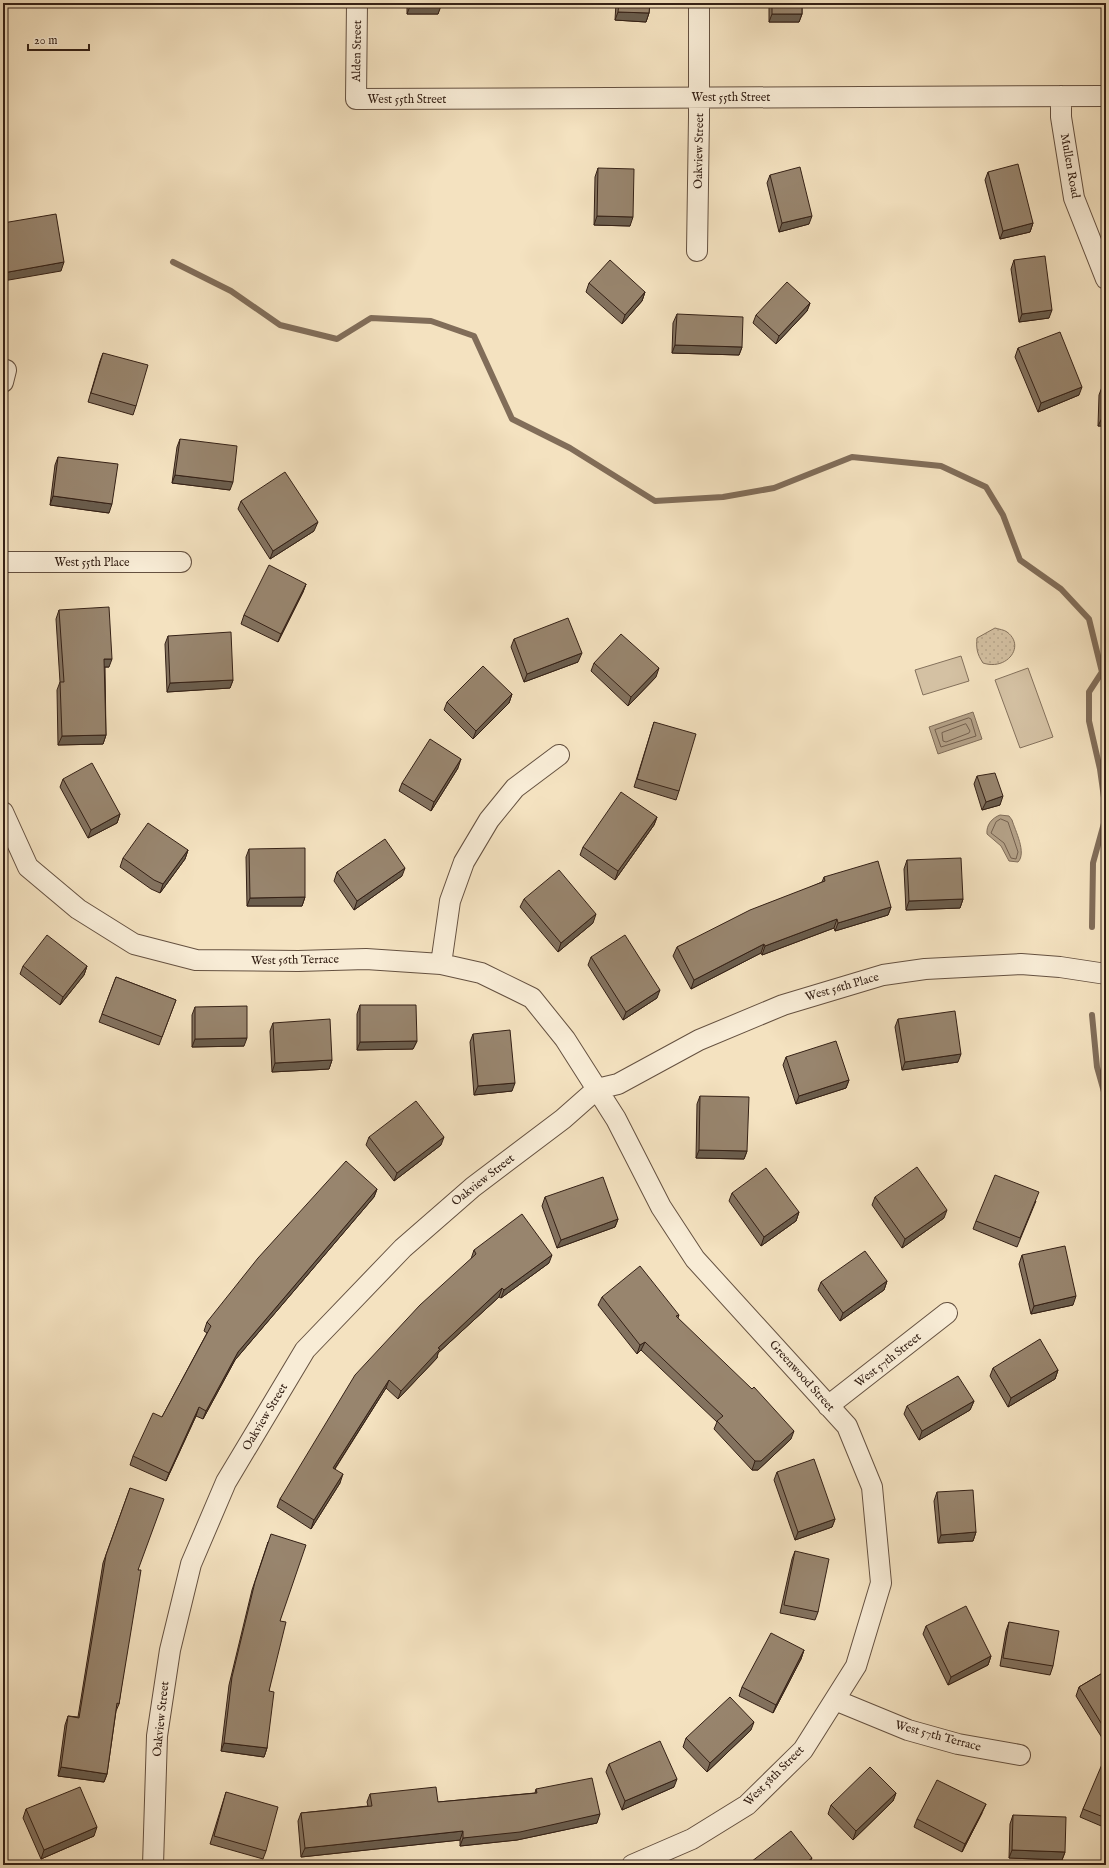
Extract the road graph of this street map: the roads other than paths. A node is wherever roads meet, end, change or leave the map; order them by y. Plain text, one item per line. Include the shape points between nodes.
1 (357, 3) edge
2 (699, 3) edge
3 (1061, 96) junction
4 (1106, 96) edge
5 (699, 98) junction
6 (356, 99) joint
7 (697, 251) dead end
8 (1106, 279) edge
9 (3, 562) edge
10 (181, 562) dead end
11 (559, 755) dead end
12 (3, 812) edge
13 (441, 964) junction
14 (1106, 974) edge
15 (597, 1089) junction
16 (947, 1313) dead end
17 (828, 1406) junction
18 (835, 1700) junction
19 (1020, 1755) dead end
20 (153, 1865) edge
21 (632, 1865) edge

1 - 6 street, Alden Street
2 - 5 street, Oakview Street
3 - 4 street, West 55th Street
3 - 5 street, West 55th Street
3 - 8 street, Mullen Road via 1061,117 1074,198
5 - 6 street, West 55th Street
5 - 7 street, Oakview Street
9 - 10 street, West 55th Place
11 - 13 street via 515,788 488,820 464,862 450,901
12 - 13 street, West 56th Terrace via 28,867 78,909 134,944 196,960 366,959
13 - 15 street, West 56th Terrace via 481,973 532,998 565,1039
14 - 15 street, West 56th Place via 1021,964 925,969 883,975 783,1005 699,1040 618,1084
15 - 17 street, Greenwood Street via 623,1131 661,1207 695,1259
15 - 20 street, Oakview Street via 473,1187 403,1248 305,1350 226,1482 191,1564 170,1650 158,1736
16 - 17 street, West 57th Street
17 - 18 street, Greenwood Street via 847,1426 872,1487 880,1583 856,1666
18 - 19 street, West 57th Terrace via 908,1730 958,1744
18 - 21 street, West 58th Street via 802,1750 747,1805 692,1839

